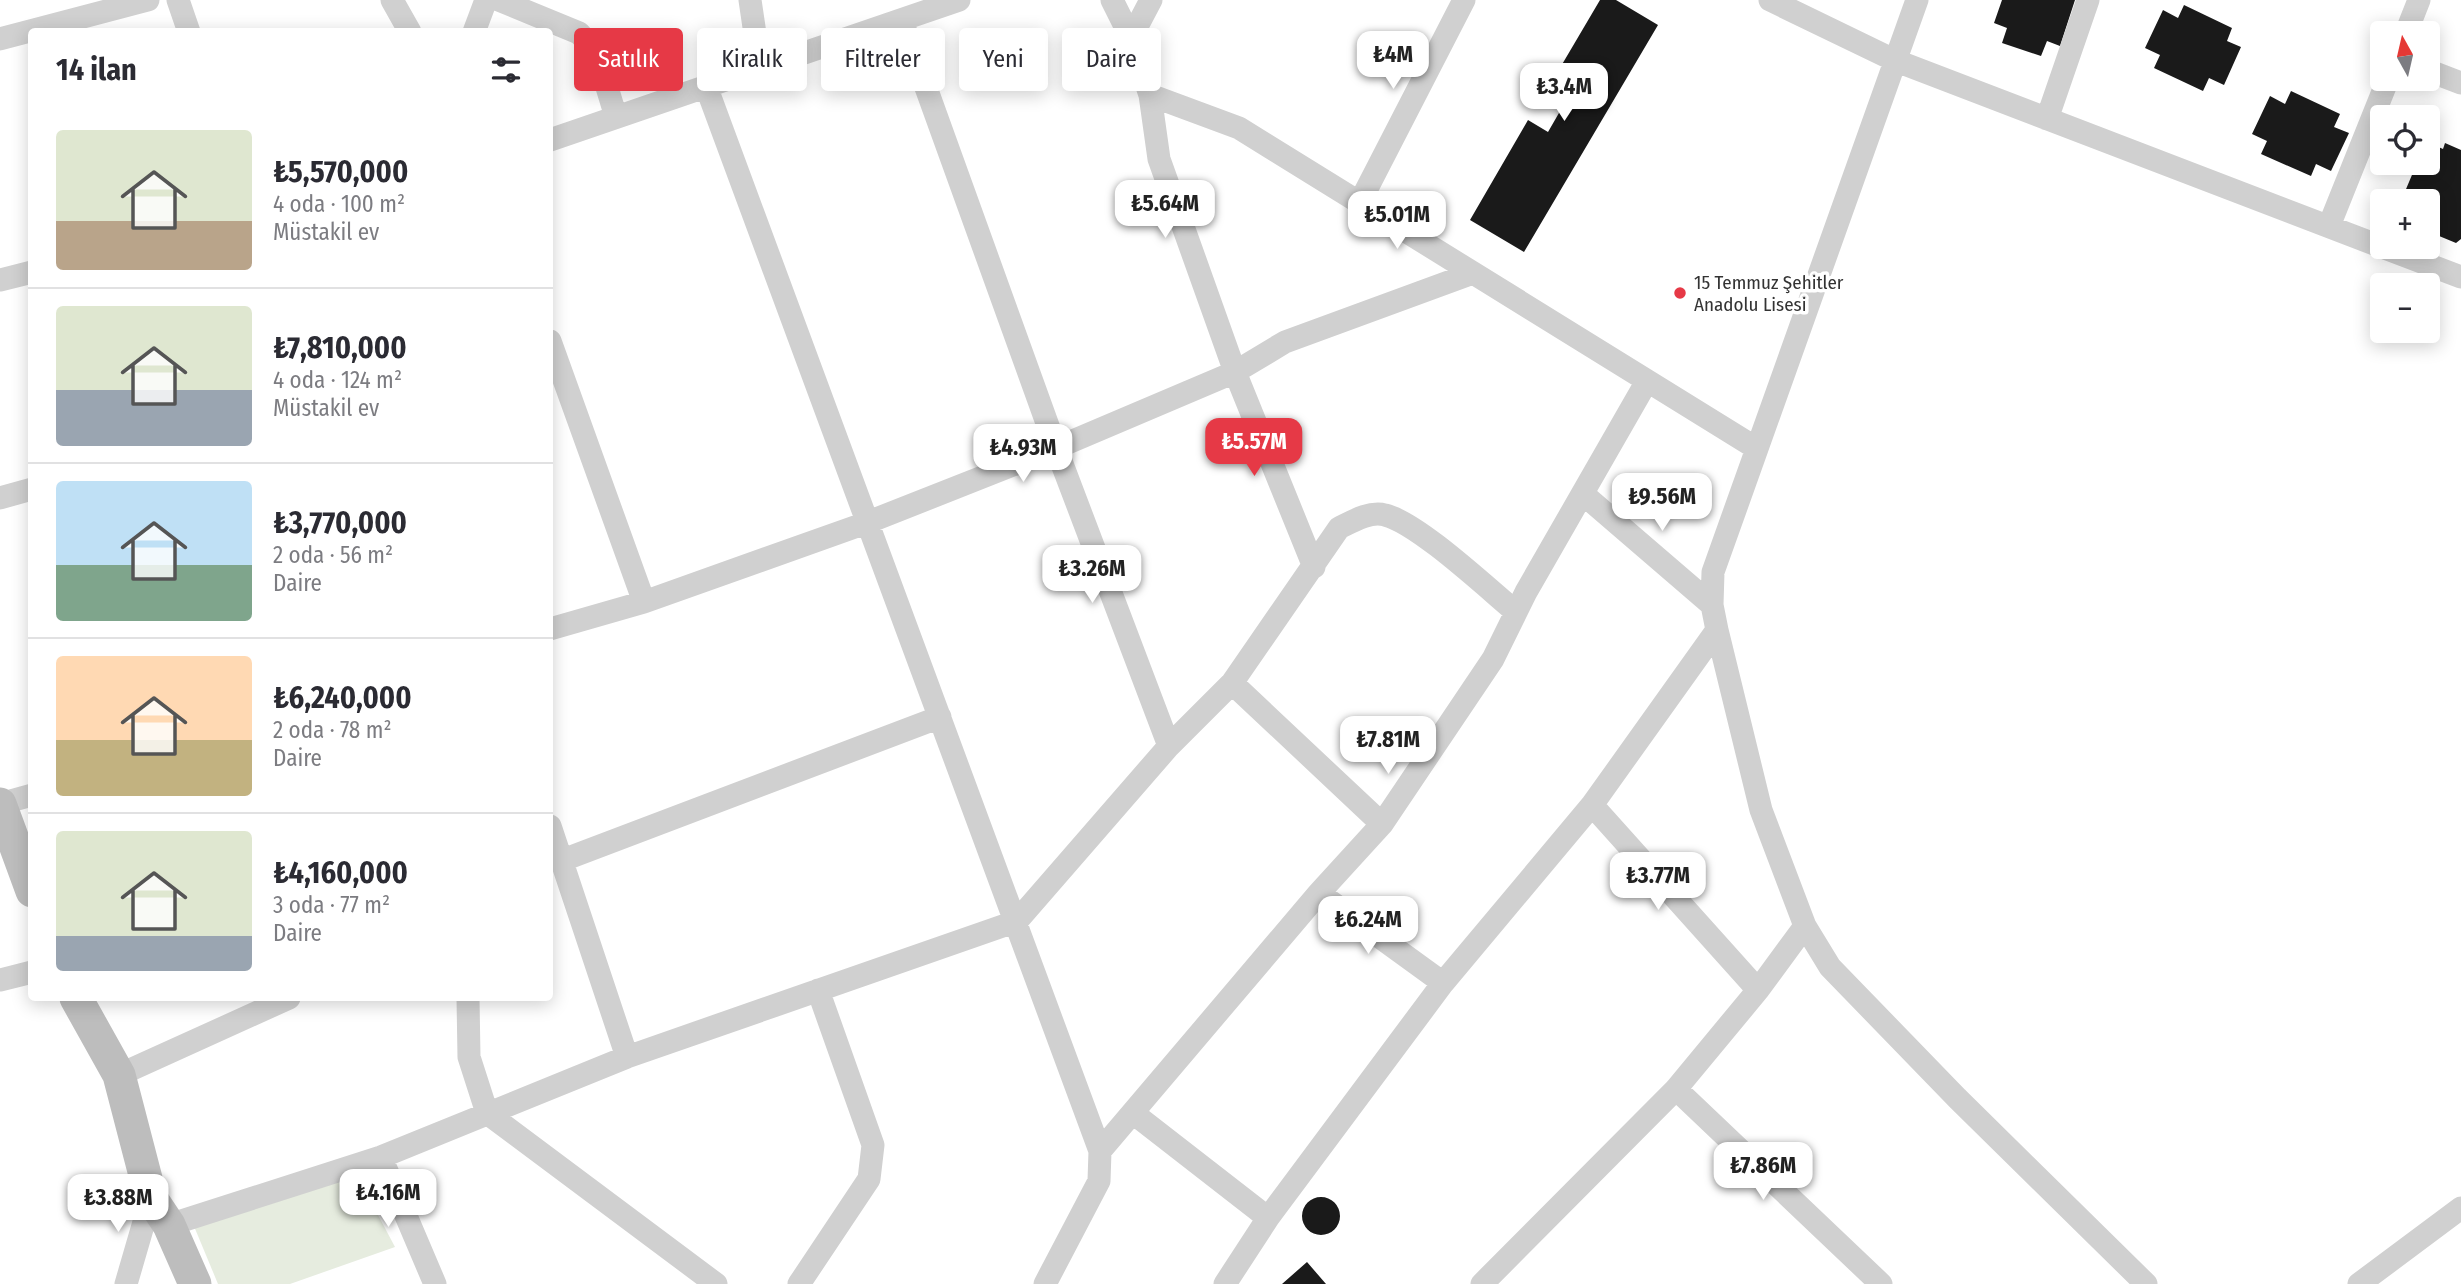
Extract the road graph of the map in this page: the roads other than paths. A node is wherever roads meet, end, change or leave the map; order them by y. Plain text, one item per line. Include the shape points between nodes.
1 (148, 0) edge
2 (178, 0) edge
3 (392, 0) edge
4 (486, 0) edge
5 (499, 0) edge
6 (750, 0) edge
7 (959, 0) edge
8 (1112, 0) edge
9 (1151, 0) edge
10 (1464, 0) edge
11 (1770, 0) edge
12 (1917, 0) edge
13 (2088, 0) edge
14 (2419, 0) edge
15 (902, 21) junction
16 (2411, 21) edge
17 (42, 28) edge
18 (188, 28) edge
19 (408, 28) edge
20 (476, 28) edge
21 (754, 28) edge
22 (1127, 28) edge
23 (1137, 28) edge
24 (28, 32) edge
25 (0, 39) edge
26 (807, 52) edge
27 (1894, 60) junction
28 (2440, 76) edge
29 (2461, 83) edge
30 (697, 89) edge
31 (708, 91) edge
32 (1149, 91) edge
33 (2383, 91) edge
34 (1150, 95) junction
35 (616, 117) junction
36 (2047, 119) junction
37 (553, 138) edge
38 (1360, 202) junction
39 (2329, 226) junction
40 (2370, 242) edge
41 (2414, 259) edge
42 (1473, 272) junction
43 (28, 273) edge
44 (2461, 277) edge
45 (0, 280) edge
46 (553, 349) edge
47 (1235, 372) junction
48 (1647, 381) junction
49 (1056, 448) junction
50 (1756, 448) junction
51 (28, 490) edge
52 (1583, 494) junction
53 (0, 498) edge
54 (866, 523) junction
55 (1314, 567) junction
56 (644, 602) junction
57 (1712, 605) junction
58 (1516, 612) junction
59 (553, 628) edge
60 (1717, 630) junction
61 (1232, 683) junction
62 (940, 717) junction
63 (1169, 746) junction
64 (28, 796) edge
65 (0, 804) edge
66 (1592, 805) junction
67 (1382, 824) junction
68 (553, 833) edge
69 (564, 860) junction
70 (28, 880) edge
71 (1319, 893) junction
72 (1017, 921) junction
73 (1805, 926) junction
74 (28, 973) edge
75 (0, 980) edge
76 (1443, 983) junction
77 (818, 990) junction
78 (1758, 990) junction
79 (78, 1001) edge
80 (282, 1001) edge
81 (468, 1001) edge
82 (627, 1057) junction
83 (119, 1075) junction
84 (1676, 1088) junction
85 (487, 1113) junction
86 (1133, 1113) junction
87 (1100, 1151) junction
88 (381, 1157) junction
89 (2461, 1208) edge
90 (160, 1211) junction
91 (1268, 1218) junction
92 (126, 1284) edge
93 (195, 1284) edge
94 (435, 1284) edge
95 (716, 1284) edge
96 (799, 1284) edge
97 (1045, 1284) edge
98 (1225, 1284) edge
99 (1482, 1284) edge
100 (1881, 1284) edge
101 (2146, 1284) edge
102 (2359, 1284) edge

1 - 17 street
2 - 18 street
3 - 19 street
4 - 20 street
5 - 35 street via 579,33 596,51
6 - 21 street
7 - 15 street
8 - 22 street
9 - 23 street
10 - 38 street
11 - 27 street
12 - 27 street
13 - 36 street
14 - 16 street
15 - 26 street
15 - 49 street
24 - 25 street
27 - 36 street
27 - 50 street
28 - 29 street
30 - 35 street
31 - 54 street
32 - 34 street
33 - 39 street
34 - 38 street via 1239,128
34 - 47 street via 1159,159
35 - 37 street
36 - 39 street
38 - 42 street
39 - 40 street
41 - 44 street
42 - 47 street via 1285,342
42 - 48 street
43 - 45 street
46 - 56 street
47 - 49 street
47 - 55 street
48 - 50 street
48 - 52 street
49 - 54 street
49 - 63 street
50 - 57 street via 1713,572
51 - 53 street
52 - 57 street
52 - 58 street
54 - 56 street
54 - 62 street
55 - 58 street via 1339,528 1360,517 1383,514 1406,523
55 - 61 street
56 - 59 street
57 - 60 street
58 - 67 street via 1493,659
60 - 66 street
60 - 73 street via 1761,810
61 - 63 street
61 - 67 street
62 - 69 street
62 - 72 street
63 - 72 street
64 - 65 street
65 - 70 main road
66 - 76 street
66 - 78 street
67 - 71 street
68 - 69 street
69 - 82 street
71 - 76 street
71 - 86 street
72 - 77 street
72 - 87 street
73 - 78 street
73 - 101 street via 1830,967
74 - 75 street
76 - 91 street
77 - 82 street
77 - 96 street via 873,1145 869,1179
78 - 84 street
79 - 83 main road
80 - 83 street
81 - 85 street via 468,1057
82 - 85 street
83 - 90 main road
84 - 99 street
84 - 100 street
85 - 88 street
85 - 95 street
86 - 87 street
86 - 91 street
87 - 97 street via 1099,1181
88 - 90 street
88 - 94 street
89 - 102 street
90 - 92 street
90 - 93 main road
91 - 98 street

